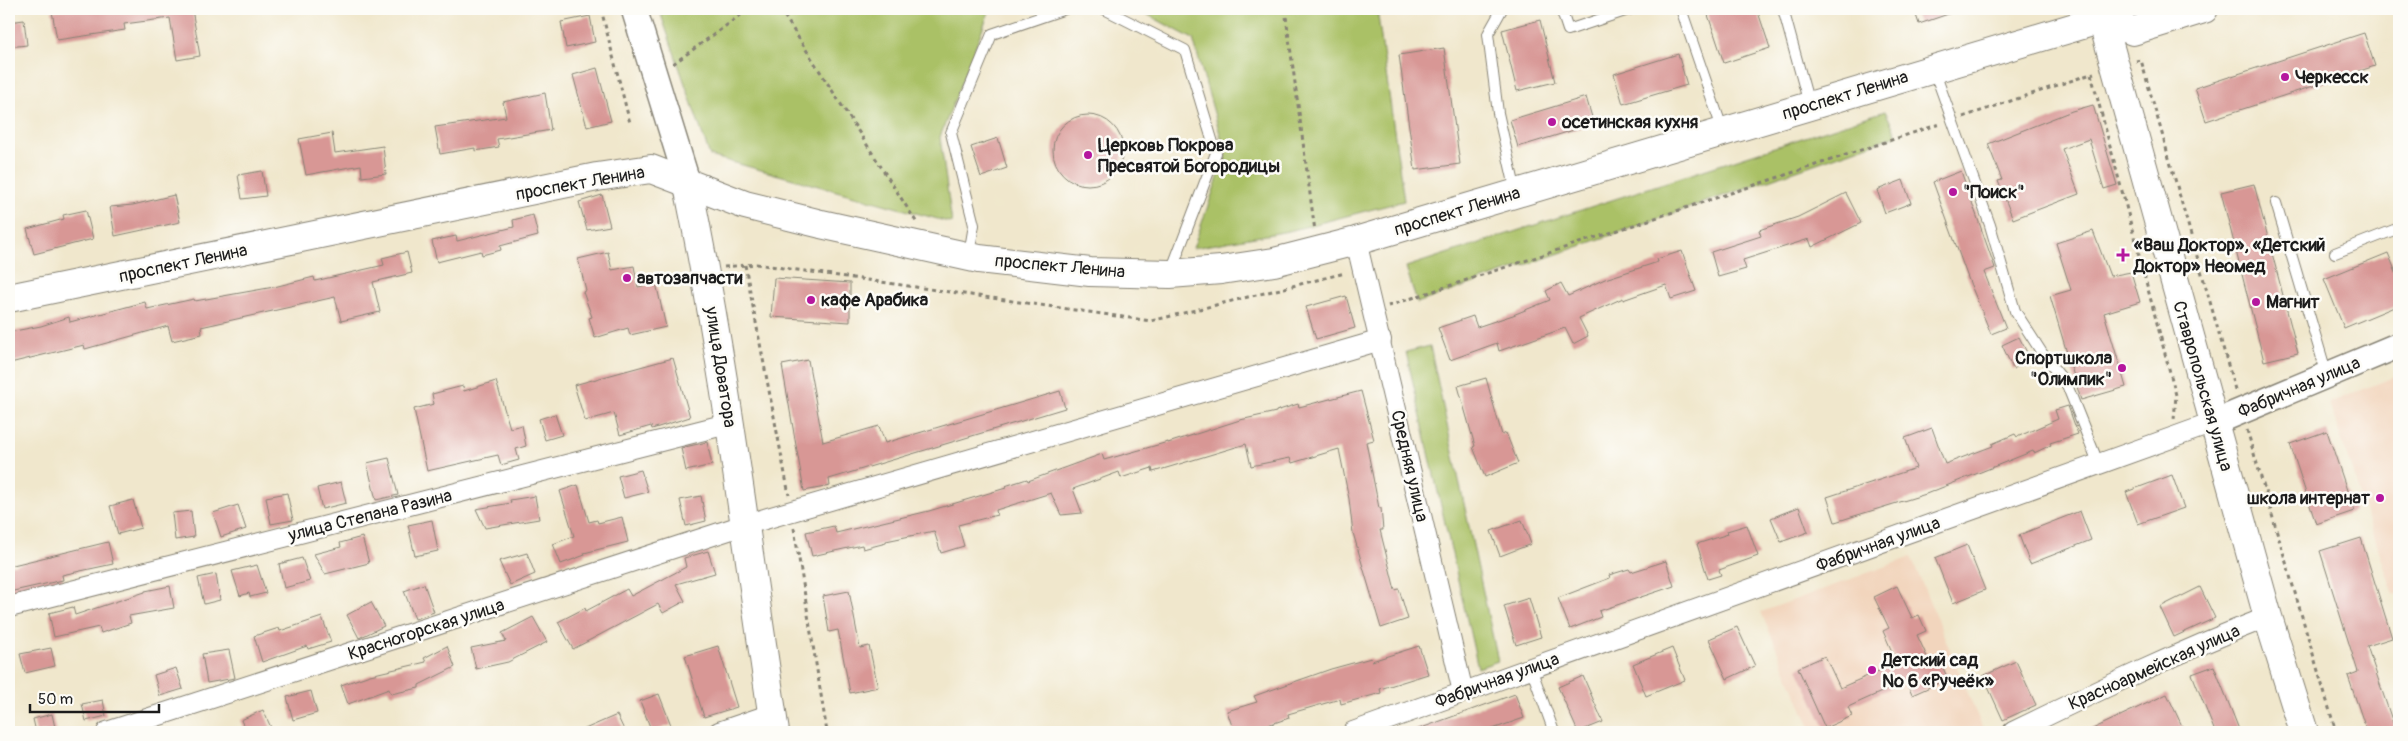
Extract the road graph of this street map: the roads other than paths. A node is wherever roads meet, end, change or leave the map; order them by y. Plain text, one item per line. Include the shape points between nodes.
1 (634, 9) edge
2 (1065, 9) edge
3 (1104, 9) edge
4 (1502, 9) edge
5 (1561, 9) edge
6 (1631, 9) edge
7 (1681, 9) edge
8 (1783, 9) edge
9 (2204, 9) edge
10 (2104, 12) edge
11 (1933, 69) junction
12 (1810, 106) junction
13 (1723, 132) junction
14 (687, 181) junction
15 (1516, 193) junction
16 (2276, 203) dead end
17 (2399, 228) edge
18 (1356, 241) junction
19 (2335, 253) dead end
20 (969, 256) junction
21 (1170, 274) junction
22 (9, 298) edge
23 (1381, 340) junction
24 (2399, 345) edge
25 (2327, 374) junction
26 (2213, 423) junction
27 (731, 424) junction
28 (2099, 465) junction
29 (744, 525) junction
30 (9, 607) edge
31 (2268, 617) junction
32 (1531, 668) junction
33 (1463, 692) junction
34 (774, 723) edge
35 (107, 732) edge
36 (719, 732) edge
37 (1353, 732) edge
38 (1554, 732) edge
39 (2013, 732) edge
40 (2304, 732) edge

1 - 14 street, улица Доватора
2 - 20 lane via 992,34 951,133 974,225
3 - 21 lane via 1185,50 1216,154
4 - 15 lane via 1488,34 1498,113
5 - 6 lane via 1568,30
7 - 13 lane
8 - 12 lane
9 - 10 main road via 2133,31
10 - 11 main road, проспект Ленина
10 - 26 main road, Ставропольская улица
11 - 12 main road, проспект Ленина
11 - 28 lane via 1990,225 2015,311 2067,385
12 - 13 main road, проспект Ленина
13 - 15 main road, проспект Ленина
14 - 20 main road, проспект Ленина via 745,205
14 - 22 main road, проспект Ленина via 651,169 597,177
14 - 27 main road, улица Доватора
15 - 18 main road, проспект Ленина
16 - 25 lane
17 - 19 lane
18 - 21 main road, проспект Ленина via 1274,262
18 - 23 street, Средняя улица
20 - 21 main road, проспект Ленина via 1090,272
23 - 29 street
23 - 33 street, Средняя улица
24 - 25 street, Фабричная улица
25 - 26 street, Фабричная улица
26 - 28 street, Фабричная улица
26 - 31 main road, Ставропольская улица
27 - 29 main road, улица Доватора
27 - 30 street, улица Степана Разина
28 - 32 street, Фабричная улица
29 - 34 main road, улица Доватора
29 - 35 street, Красногорская улица
31 - 39 street, Красноармейская улица via 2127,676
31 - 40 main road, Ставропольская улица
32 - 33 street, Фабричная улица
32 - 38 lane
33 - 37 street, Фабричная улица
34 - 36 street

